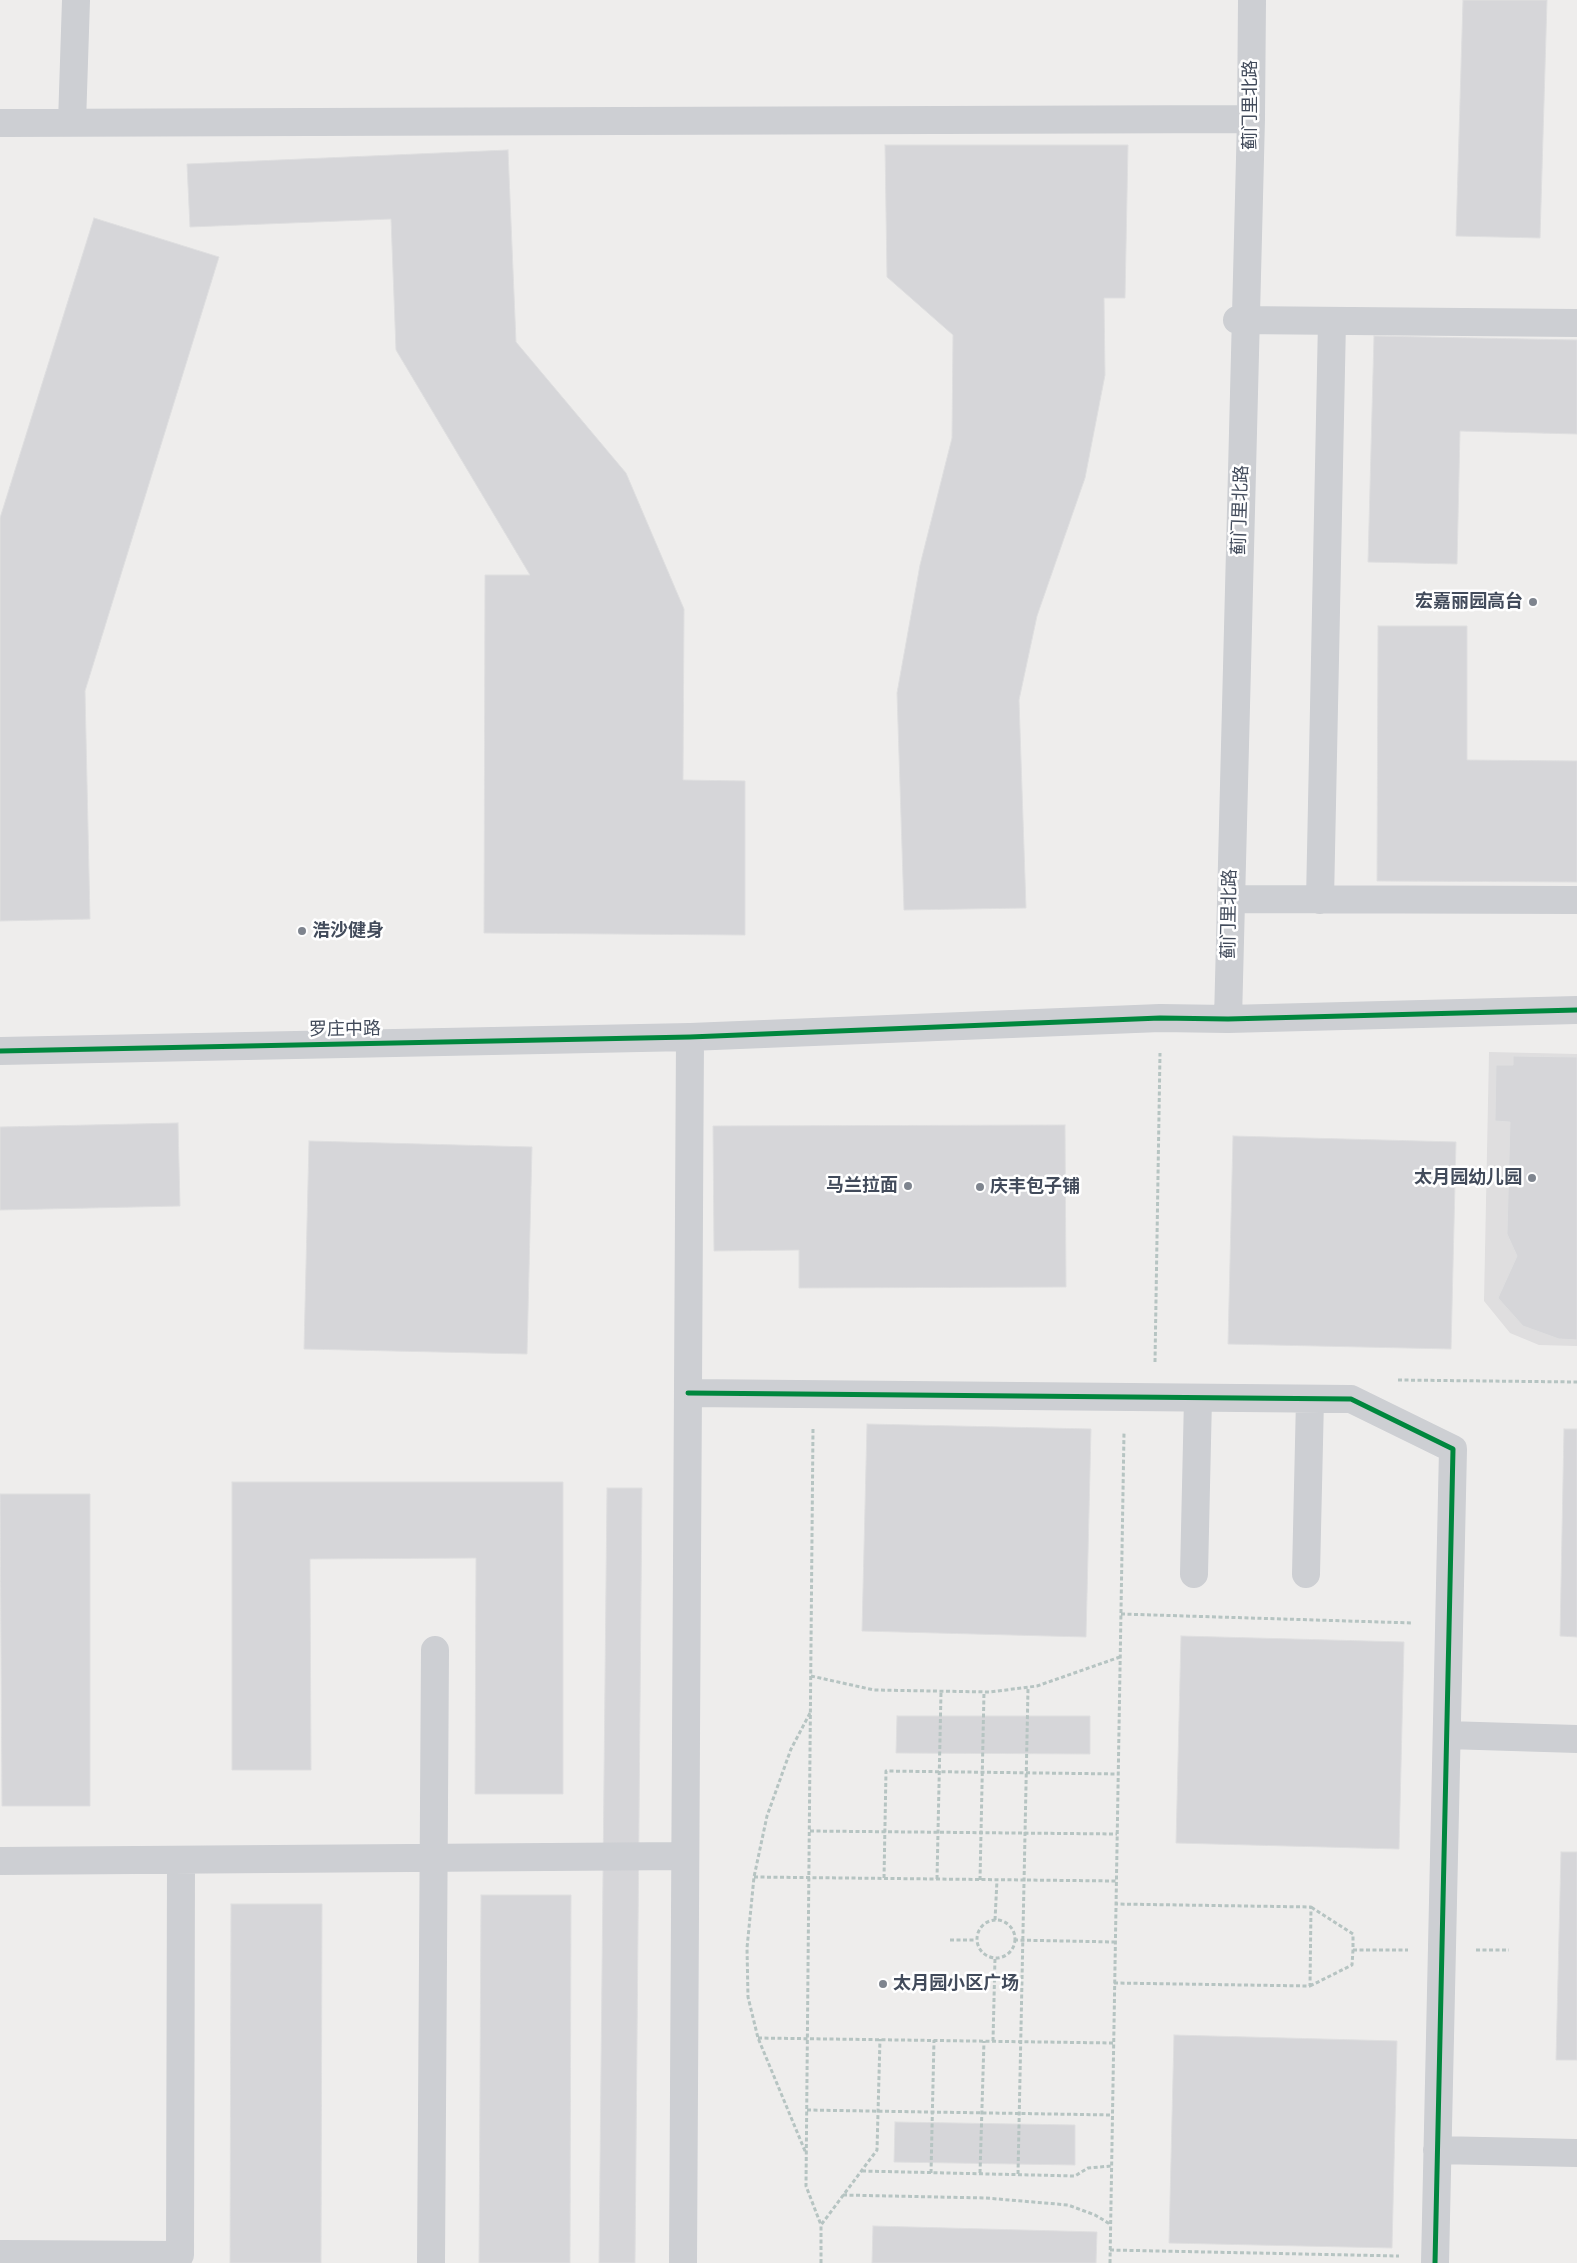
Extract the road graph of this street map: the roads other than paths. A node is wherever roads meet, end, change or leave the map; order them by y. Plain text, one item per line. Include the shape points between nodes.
1 (76, 0) edge
2 (1252, 0) edge
3 (1251, 119) junction
4 (0, 123) edge
5 (72, 123) junction
6 (1237, 320) dead end
7 (1332, 321) junction
8 (1577, 323) edge
9 (1231, 899) junction
10 (1320, 900) junction
11 (1577, 900) edge
12 (1577, 1010) edge
13 (1228, 1019) junction
14 (690, 1037) junction
15 (0, 1051) edge
16 (688, 1393) junction
17 (1198, 1398) junction
18 (1310, 1399) junction
19 (1194, 1574) dead end
20 (1306, 1574) dead end
21 (434, 1650) dead end
22 (1447, 1735) junction
23 (1577, 1739) edge
24 (685, 1856) junction
25 (433, 1858) junction
26 (181, 1860) junction
27 (0, 1861) edge
28 (1438, 2150) junction
29 (1577, 2154) edge
30 (0, 2254) edge
31 (1436, 2260) edge
32 (432, 2263) edge
33 (682, 2263) edge

1 - 5 street
2 - 3 street, 蓟门里北路
3 - 5 street
3 - 9 street, 蓟门里北路
4 - 5 street
6 - 7 street
7 - 8 street
7 - 10 street
9 - 10 street
9 - 13 street, 蓟门里北路
10 - 11 street
12 - 13 street, 罗庄中路
13 - 14 street, 罗庄中路 via 1160,1018
14 - 15 street, 罗庄中路
14 - 16 street
16 - 17 street
16 - 24 street
17 - 18 street
17 - 19 street
18 - 20 street
18 - 22 street via 1351,1399 1453,1449
21 - 25 street
22 - 23 street
22 - 28 street
24 - 25 street
24 - 33 street
25 - 26 street
25 - 32 street
26 - 27 street
26 - 30 street via 180,2255
28 - 29 street
28 - 31 street

